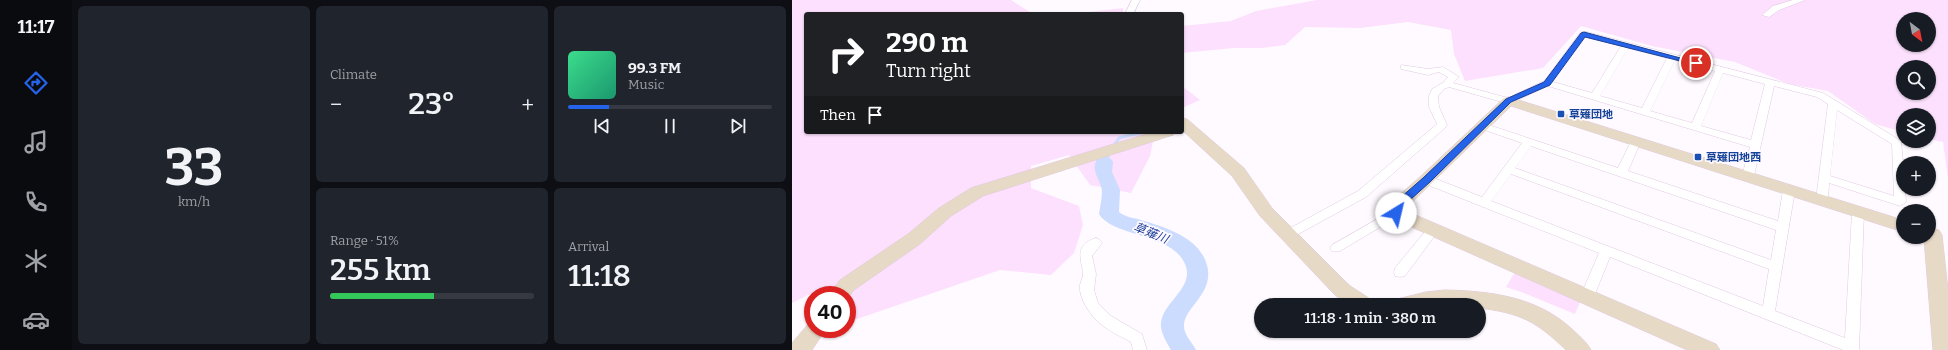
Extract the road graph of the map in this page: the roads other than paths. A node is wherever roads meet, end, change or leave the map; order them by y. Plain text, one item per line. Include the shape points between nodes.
1 (1136, 0) edge
2 (1801, 0) edge
3 (1130, 12) edge
4 (1766, 15) dead end
5 (1626, 45) junction
6 (1672, 57) junction
7 (1404, 67) dead end
8 (1720, 69) junction
9 (1770, 82) junction
10 (1547, 83) junction
11 (1448, 84) junction
12 (1594, 97) junction
13 (1509, 101) junction
14 (1833, 104) junction
15 (1645, 112) junction
16 (1483, 126) junction
17 (1184, 127) edge
18 (1695, 128) junction
19 (1162, 134) edge
20 (1529, 141) junction
21 (1636, 142) junction
22 (1754, 145) junction
23 (1508, 169) junction
24 (1622, 172) junction
25 (1748, 176) junction
26 (1825, 178) junction
27 (1427, 180) junction
28 (1790, 190) junction
29 (1822, 200) junction
30 (1484, 202) junction
31 (1858, 212) junction
32 (1396, 213) junction
33 (1896, 224) edge
34 (1782, 227) junction
35 (1432, 231) junction
36 (1287, 235) junction
37 (1096, 243) dead end
38 (1934, 244) edge
39 (1336, 248) dead end
40 (1606, 251) junction
41 (1777, 267) junction
42 (1400, 272) dead end
43 (846, 286) edge
44 (1587, 297) junction
45 (1351, 298) edge
46 (1486, 301) edge
47 (1768, 314) junction
48 (809, 338) edge
49 (1852, 348) edge
50 (799, 350) edge
51 (1140, 350) edge
52 (1580, 350) edge
53 (1709, 350) edge
54 (1944, 350) edge

1 - 3 street
2 - 4 street via 1776,8
5 - 6 street
5 - 10 street via 1584,34
5 - 12 street
6 - 8 street
6 - 15 street
7 - 11 street via 1428,72 1440,69 1454,77
8 - 9 street
8 - 18 street
9 - 14 street via 1820,95
9 - 22 street
10 - 12 street
10 - 13 street
11 - 13 street
11 - 36 street via 1439,87 1432,95 1432,102 1442,125 1362,194
12 - 15 street
13 - 16 street
13 - 21 street
14 - 26 street
14 - 26 street via 1897,143 1900,202
15 - 18 street
16 - 20 street
16 - 27 street
17 - 36 street via 1238,172 1266,212
18 - 22 street
19 - 43 street via 977,192 945,212 914,239
20 - 23 street
20 - 24 street
21 - 24 street
21 - 25 street
22 - 25 street
23 - 30 street
23 - 41 street
24 - 34 street
25 - 28 street
26 - 29 street
27 - 30 street
27 - 32 street via 1395,208
28 - 29 street
28 - 34 street
29 - 31 street
30 - 40 street
31 - 33 street
31 - 49 street
32 - 35 street
32 - 39 street
34 - 41 street
35 - 42 street
35 - 44 street
36 - 45 street
37 - 51 street via 1085,254 1089,274 1087,290 1094,310 1109,323 1137,338
38 - 54 street
40 - 44 street
40 - 47 street
41 - 47 street
44 - 53 street
46 - 52 street via 1521,308 1539,315
47 - 49 street
48 - 50 street

